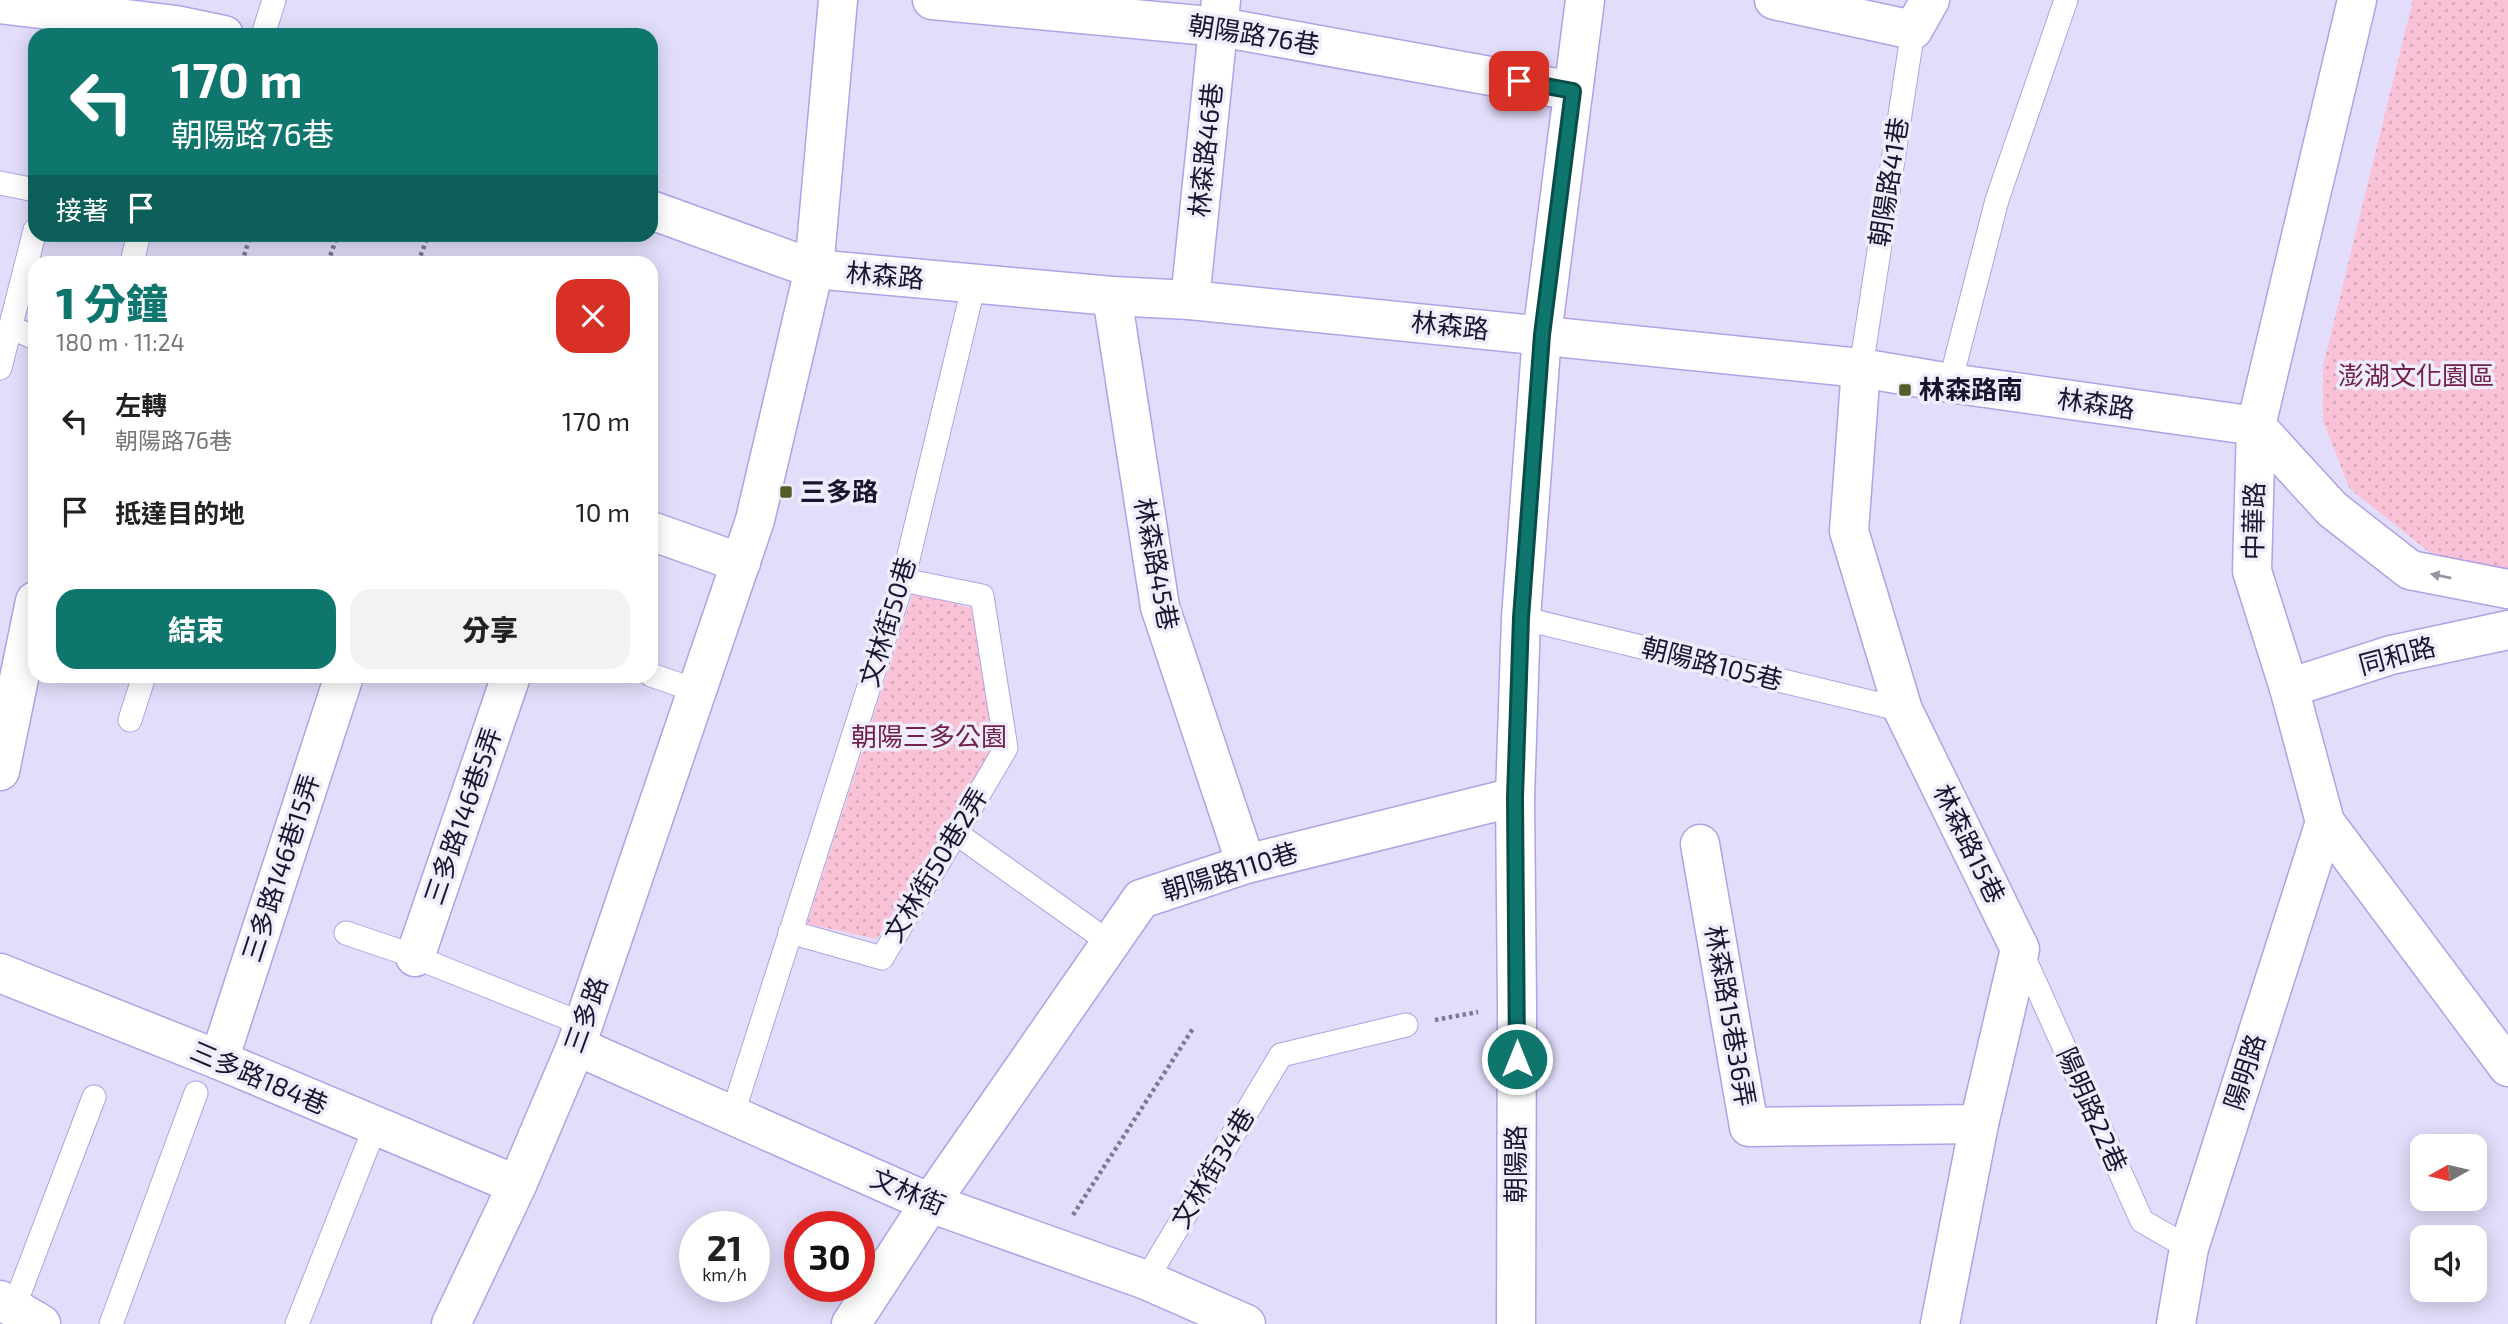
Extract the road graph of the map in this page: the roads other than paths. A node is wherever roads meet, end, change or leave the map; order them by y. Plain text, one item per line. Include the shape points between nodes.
1 (274, 0) edge
2 (838, 0) edge
3 (932, 0) edge
4 (1585, 0) edge
5 (1774, 0) edge
6 (2066, 0) edge
7 (2357, 0) edge
8 (0, 4) edge
9 (1221, 14) edge
10 (1922, 15) edge
11 (175, 20) edge
12 (201, 28) edge
13 (266, 28) edge
14 (1573, 91) junction
15 (0, 183) edge
16 (28, 189) edge
17 (658, 213) edge
18 (28, 257) edge
19 (814, 269) junction
20 (974, 284) junction
21 (1112, 296) junction
22 (1190, 300) junction
23 (10, 327) junction
24 (28, 335) edge
25 (1542, 335) junction
26 (0, 368) edge
27 (1861, 368) junction
28 (1950, 383) junction
29 (2256, 426) junction
30 (658, 533) edge
31 (741, 563) junction
32 (903, 580) junction
33 (2508, 589) edge
34 (1521, 618) junction
35 (2508, 630) edge
36 (28, 634) edge
37 (658, 678) edge
38 (142, 683) edge
39 (342, 683) edge
40 (509, 683) edge
41 (2289, 688) junction
42 (698, 691) junction
43 (1903, 710) junction
44 (130, 720) dead end
45 (0, 771) edge
46 (1515, 797) junction
47 (2325, 822) junction
48 (956, 833) junction
49 (1699, 845) dead end
50 (1246, 864) junction
51 (790, 932) junction
52 (346, 933) dead end
53 (1110, 943) junction
54 (2020, 948) junction
55 (415, 957) junction
56 (0, 974) edge
57 (1406, 1024) road end
58 (579, 1035) junction
59 (219, 1060) junction
60 (2508, 1067) edge
61 (196, 1093) dead end
62 (94, 1097) dead end
63 (732, 1116) junction
64 (1979, 1124) junction
65 (375, 1127) junction
66 (517, 1185) junction
67 (930, 1203) junction
68 (2189, 1248) junction
69 (1146, 1280) junction
70 (18, 1311) edge
71 (111, 1324) edge
72 (297, 1324) edge
73 (451, 1324) edge
74 (851, 1324) edge
75 (1246, 1324) edge
76 (1516, 1324) edge
77 (1940, 1324) edge
78 (2176, 1324) edge

1 - 13 lane
2 - 19 street, 三多路
3 - 9 street, 朝陽路76巷
4 - 14 street, 朝陽路
5 - 10 street
6 - 28 lane via 1997,200
7 - 29 street, 中華路
8 - 11 street
9 - 14 street, 朝陽路76巷
9 - 22 street, 林森路46巷
10 - 27 lane, 朝陽路41巷
11 - 12 street
14 - 25 street, 朝陽路
15 - 16 lane
17 - 19 street, 林森路
18 - 23 lane
19 - 20 street, 林森路
19 - 31 street, 三多路
20 - 21 street, 林森路
20 - 32 lane, 文林街50巷
21 - 22 street, 林森路
21 - 50 street, 林森路45巷 via 1160,607
22 - 25 street, 林森路
23 - 24 lane
23 - 26 lane
25 - 27 street, 林森路
25 - 34 street, 朝陽路
27 - 28 street, 林森路
27 - 43 street, 林森路15巷 via 1849,531
28 - 29 street, 林森路
33 -> 29 street via 2410,570 2332,509
29 - 41 street, 中華路 via 2252,571
30 - 31 street
31 - 42 street, 三多路
32 - 48 lane, 文林街50巷2弄 via 982,596 1006,748
32 - 51 lane, 文林街50巷
34 - 43 lane, 朝陽路105巷
34 - 46 street, 朝陽路
35 - 41 street, 同和路 via 2391,655
36 - 45 street
37 - 42 lane
38 - 44 lane
39 - 59 street, 三多路146巷15弄
40 - 55 street, 三多路146巷5弄
41 - 47 street, 中華路
42 - 58 street, 三多路
43 - 54 street, 林森路15巷
46 - 50 street, 朝陽路110巷
46 - 76 street, 朝陽路
47 - 60 street, 中華路
47 - 68 street, 陽明路
48 - 51 lane, 文林街50巷2弄 via 882,958
48 - 53 lane
49 - 64 street, 林森路15巷36弄 via 1749,1127
50 - 53 street, 朝陽路110巷 via 1141,900
51 - 63 lane, 文林街50巷
52 - 55 lane
53 - 67 street, 朝陽路110巷
54 - 64 street
54 - 68 lane, 陽明路22巷 via 2141,1221
55 - 58 lane
56 - 59 street, 三多路184巷
57 - 69 lane, 文林街34巷 via 1281,1055
58 - 63 street, 文林街
58 - 66 street, 三多路
59 - 65 street, 三多路184巷
61 - 71 lane
62 - 70 lane
63 - 67 street, 文林街
64 - 77 street
65 - 66 street, 三多路184巷
65 - 72 lane
66 - 73 street, 三多路
67 - 69 street, 文林街
67 - 74 street
68 - 78 street, 陽明路
69 - 75 street, 文林街

